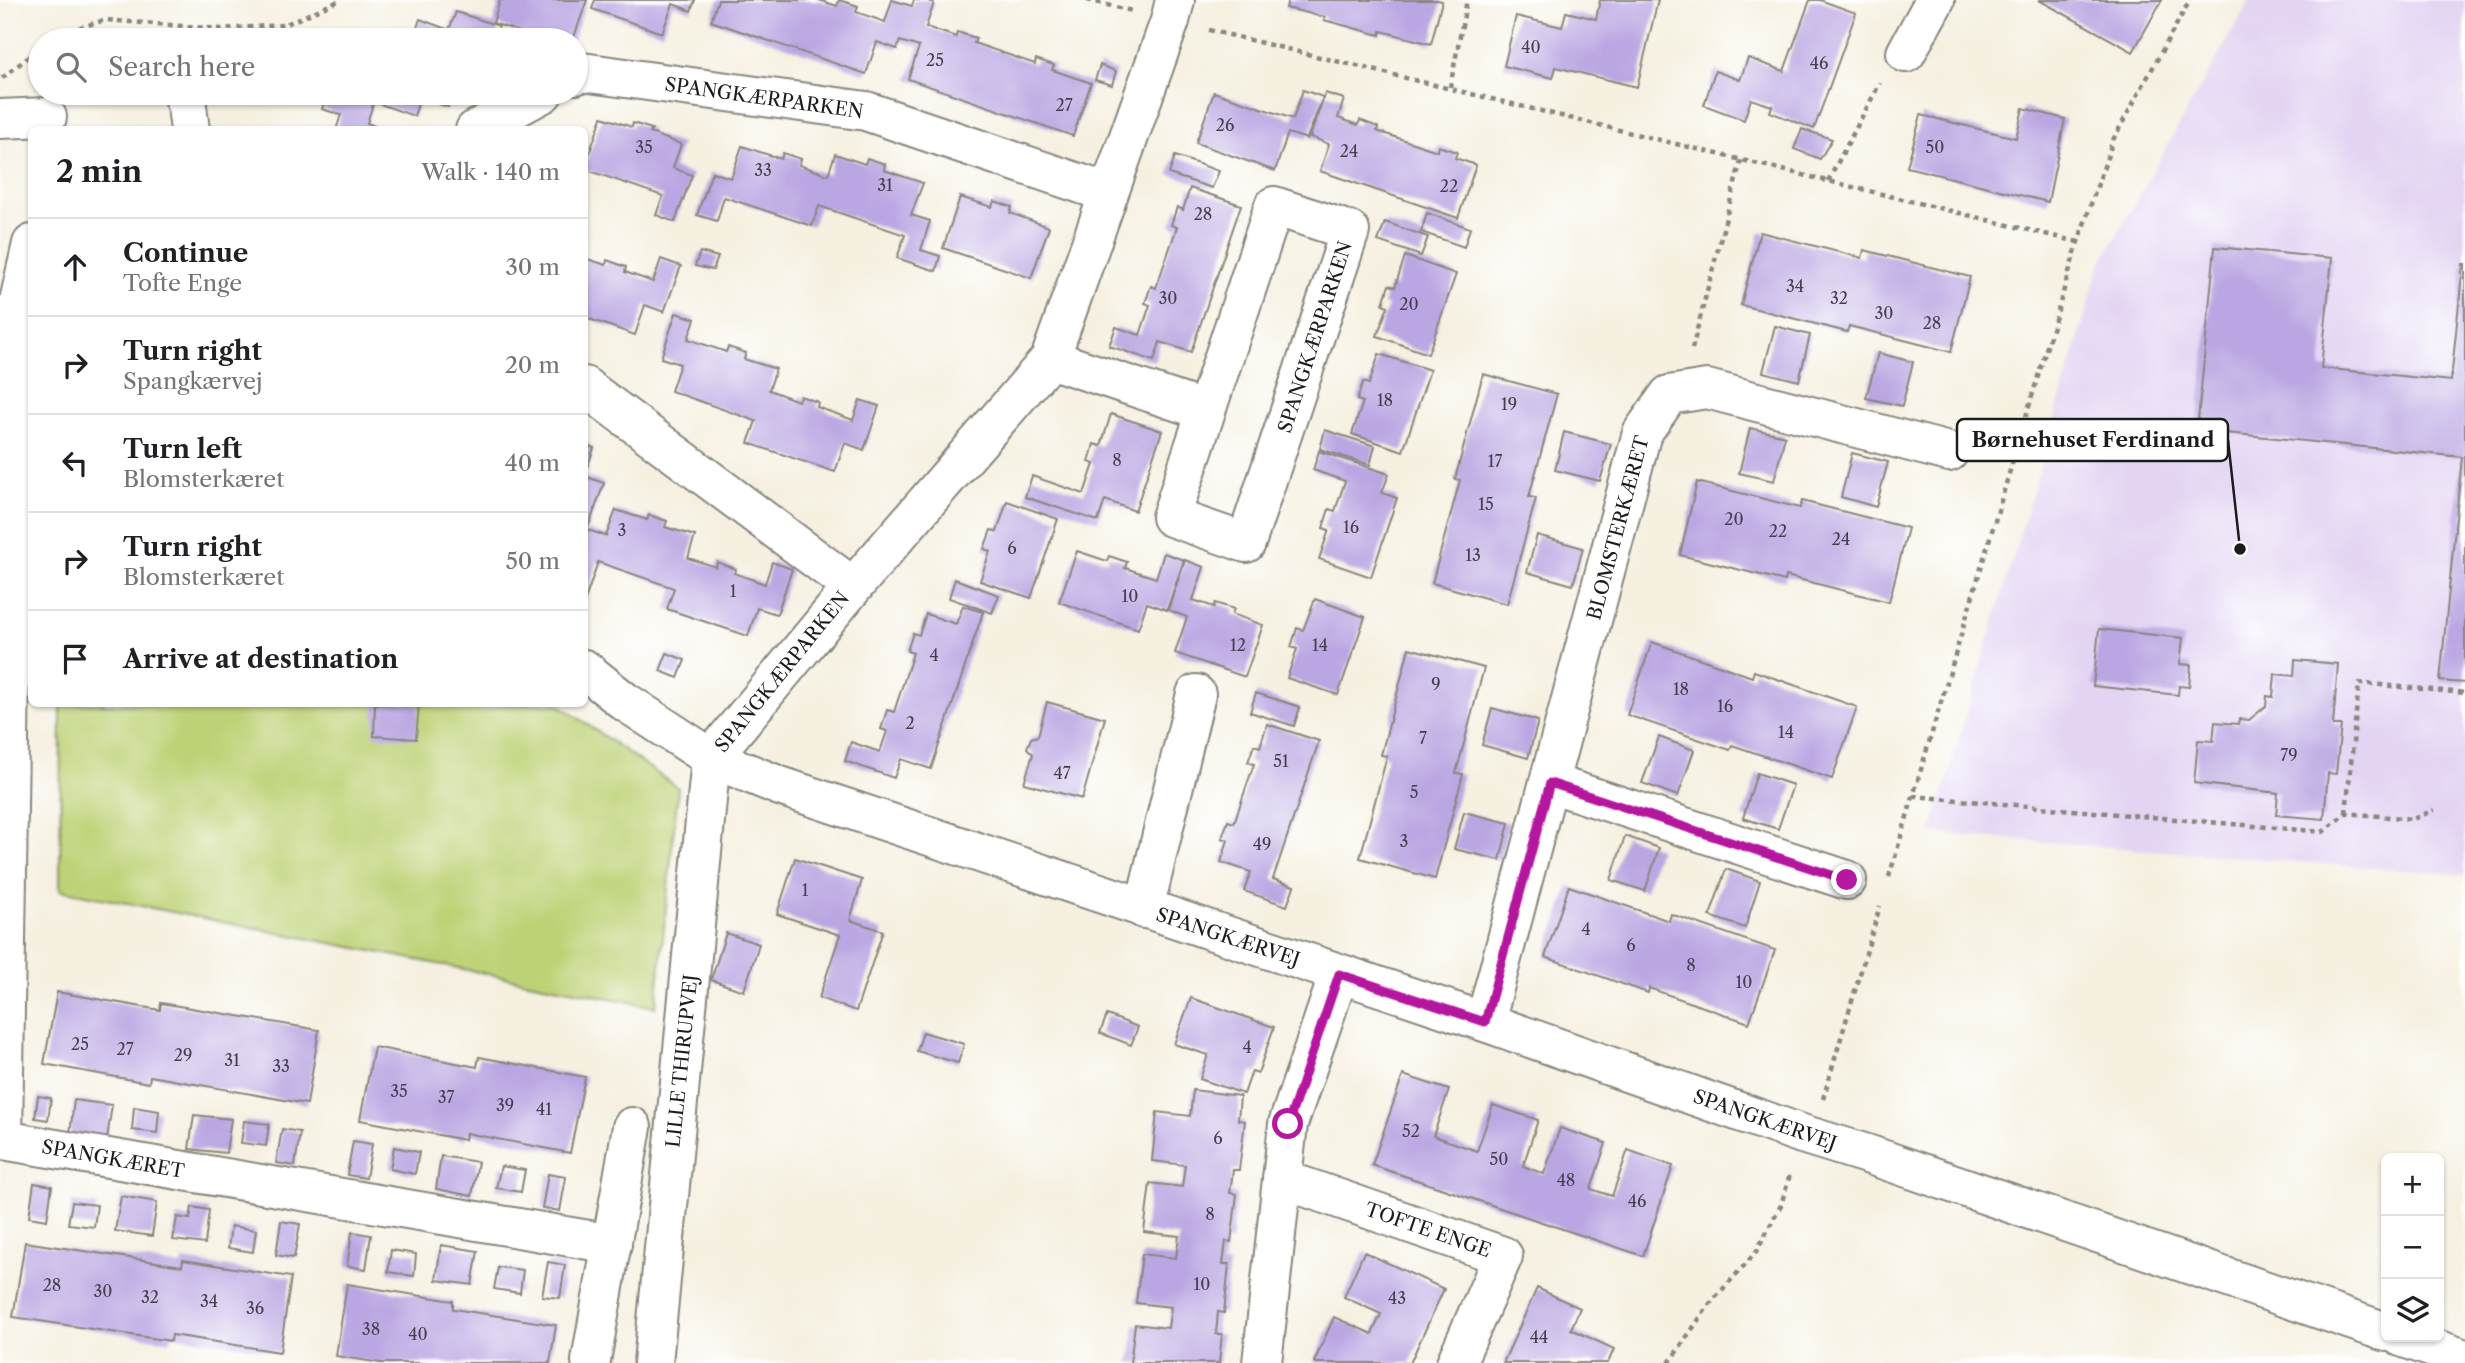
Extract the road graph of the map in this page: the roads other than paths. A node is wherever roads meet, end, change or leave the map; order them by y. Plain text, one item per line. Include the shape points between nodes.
1 (1935, 0) edge
2 (1173, 10) edge
3 (1906, 53) road end
4 (588, 73) edge
5 (187, 105) edge
6 (521, 105) edge
7 (50, 113) edge
8 (0, 118) edge
9 (190, 126) edge
10 (482, 126) edge
11 (1108, 193) junction
12 (28, 262) edge
13 (1049, 359) junction
14 (588, 389) edge
15 (1206, 411) junction
16 (1949, 452) dead end
17 (853, 587) junction
18 (588, 672) edge
19 (1196, 694) dead end
20 (711, 758) junction
21 (1550, 783) junction
22 (1847, 880) dead end
23 (1144, 909) junction
24 (1339, 974) junction
25 (1485, 1022) junction
26 (632, 1127) dead end
27 (1282, 1179) junction
28 (612, 1244) junction
29 (2381, 1330) edge
30 (2416, 1342) edge
31 (2465, 1359) edge
32 (591, 1361) dead end
33 (653, 1363) edge
34 (1262, 1363) edge
35 (1455, 1363) edge

1 - 3 street
2 - 11 street, SPANGKÆRPARKEN
4 - 11 street, SPANGKÆRPARKEN via 866,111
5 - 9 street
6 - 10 street
7 - 8 street
11 - 13 street, SPANGKÆRPARKEN
12 - 28 street, SPANGKÆRET via 18,306 14,406 3,1140
13 - 15 street
13 - 17 street, SPANGKÆRPARKEN
14 - 17 street, SPANGKÆRPARKEN
15 - 15 street, SPANGKÆRPARKEN via 1274,206 1350,231 1246,543 1171,517
16 - 21 street, BLOMSTERKÆRET via 1706,389 1669,395 1642,433
17 - 20 street, SPANGKÆRPARKEN
18 - 20 street, SPANGKÆRVEJ
19 - 23 street, SPANGKÆRVEJ
20 - 23 street, SPANGKÆRVEJ via 779,786
20 - 33 street, LILLE THIRUPVEJ
21 - 22 street
21 - 25 street, BLOMSTERKÆRET
23 - 24 street, SPANGKÆRVEJ
24 - 25 street, SPANGKÆRVEJ
24 - 27 street via 1288,1124
25 - 29 street, SPANGKÆRVEJ
26 - 28 street
27 - 34 street
27 - 35 street, TOFTE ENGE via 1503,1256
28 - 32 street
30 - 31 street

